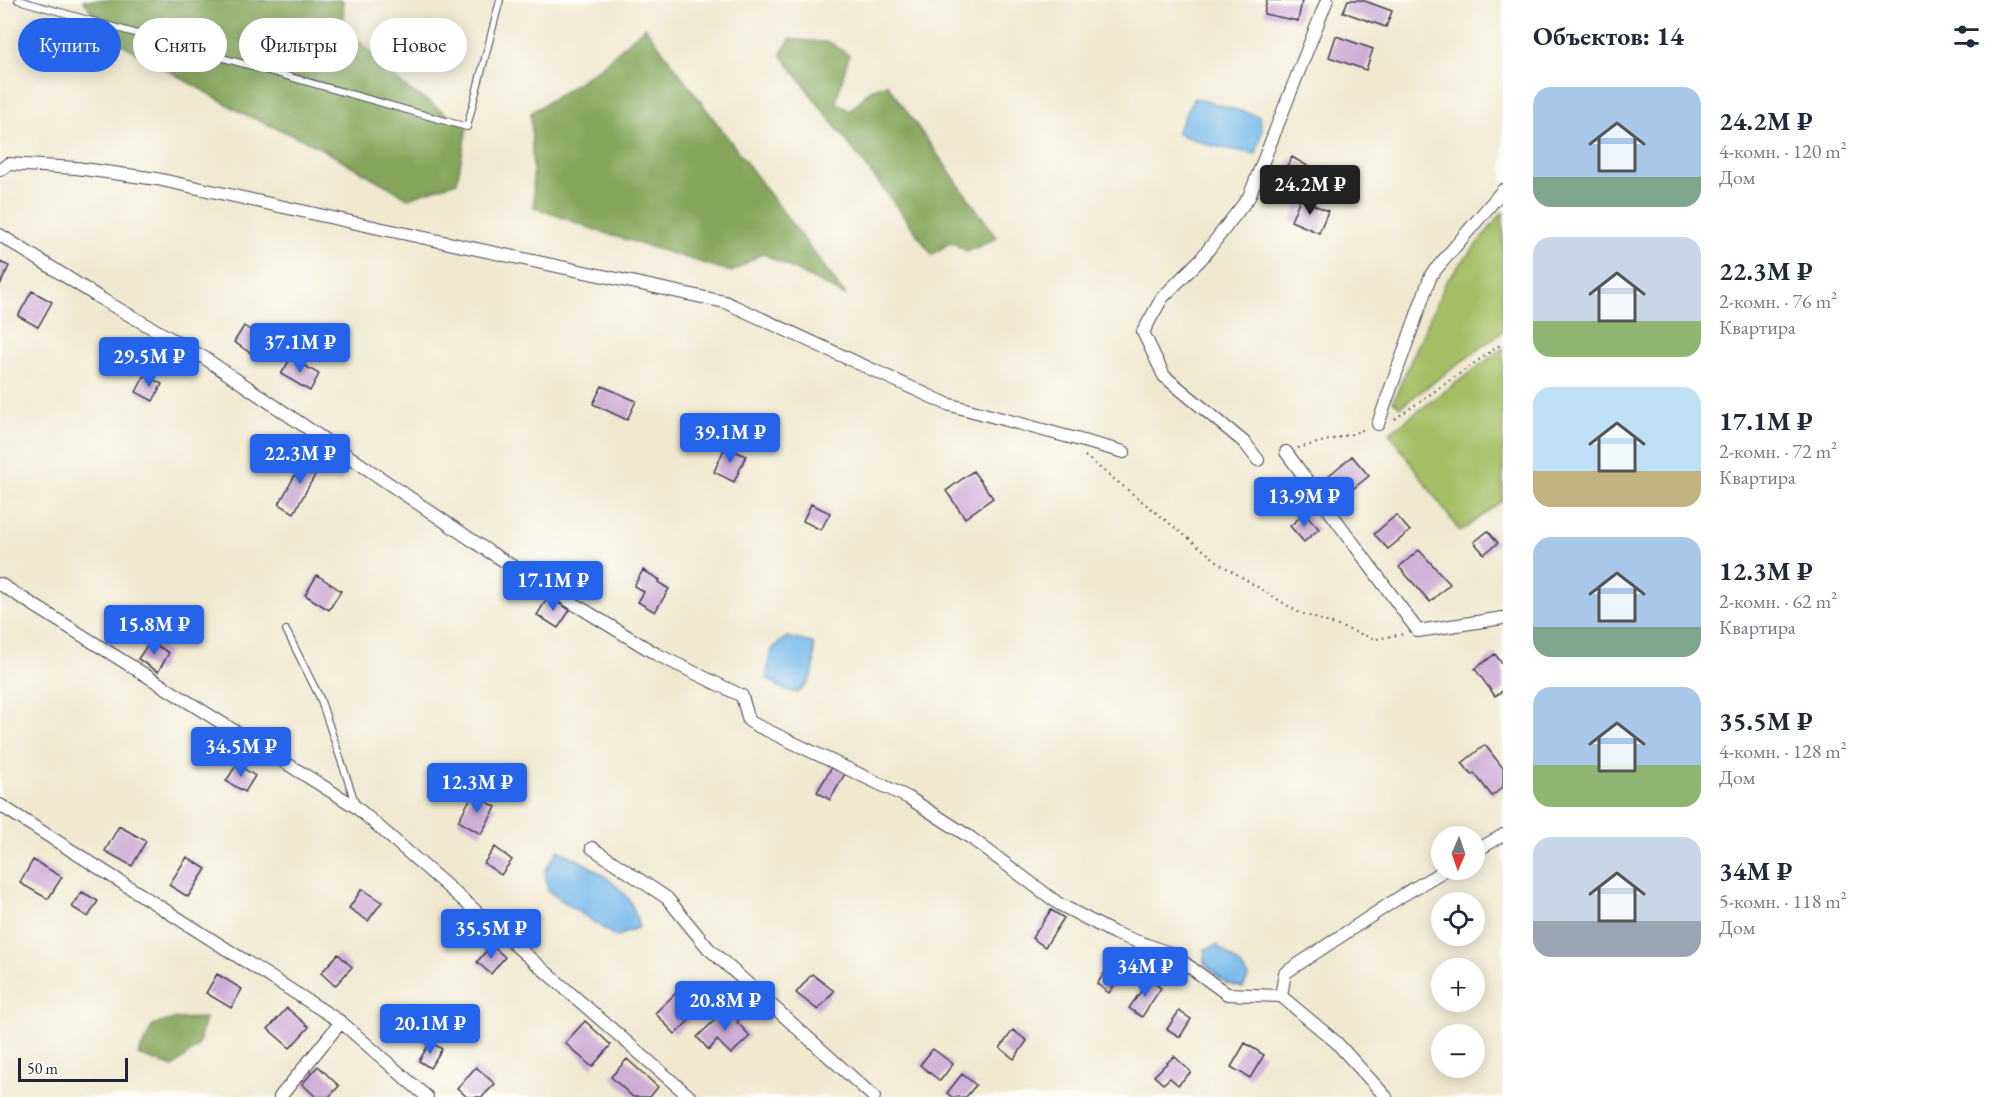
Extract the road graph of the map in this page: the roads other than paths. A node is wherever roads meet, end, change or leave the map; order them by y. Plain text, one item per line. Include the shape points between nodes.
1 (18, 0) edge
2 (500, 0) edge
3 (1327, 0) edge
4 (0, 170) edge
5 (1503, 190) edge
6 (0, 235) edge
7 (1378, 424) dead end
8 (1124, 452) dead end
9 (1286, 452) dead end
10 (1258, 460) dead end
11 (0, 584) edge
12 (1503, 619) edge
13 (286, 630) dead end
14 (0, 805) edge
15 (356, 807) junction
16 (1503, 835) edge
17 (1485, 846) edge
18 (592, 848) dead end
19 (1431, 878) edge
20 (1281, 996) junction
21 (341, 1022) junction
22 (280, 1097) edge
23 (427, 1097) edge
24 (690, 1097) edge
25 (874, 1097) edge
26 (1386, 1097) edge

1 - 2 lane via 467,127
3 - 10 street via 1249,197 1201,259 1162,298 1143,332 1164,376 1245,443
4 - 8 street via 8,164 157,179 725,302 947,405
5 - 7 street via 1431,275
6 - 20 street via 202,357 488,550 656,654 742,696 749,721 909,798 971,838 1059,904 1114,933 1172,954 1227,994
9 - 12 street via 1418,631
11 - 15 street
13 - 15 lane via 320,698
14 - 21 street
15 - 24 street
16 - 17 street
18 - 25 street via 667,898 708,948
19 - 20 street via 1286,973
20 - 26 street via 1336,1042
21 - 22 street
21 - 23 street

